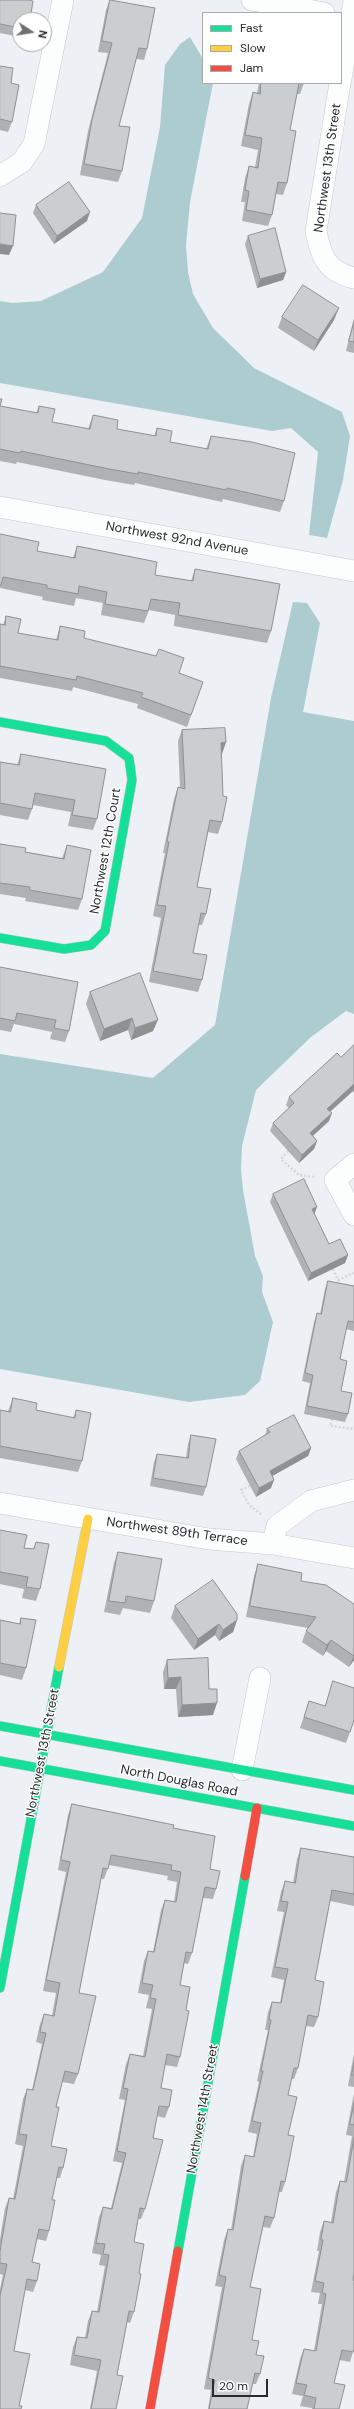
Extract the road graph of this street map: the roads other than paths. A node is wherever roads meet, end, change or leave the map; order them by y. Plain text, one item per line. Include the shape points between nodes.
1 (63, 0) edge
2 (252, 0) edge
3 (318, 12) edge
4 (349, 12) edge
5 (342, 71) edge
6 (340, 84) edge
7 (0, 176) edge
8 (354, 278) edge
9 (0, 507) edge
10 (354, 571) edge
11 (0, 722) edge
12 (0, 938) edge
13 (354, 1164) edge
14 (354, 1215) edge
15 (354, 1490) edge
16 (0, 1503) edge
17 (88, 1519) junction
18 (275, 1535) junction
19 (354, 1558) edge
20 (260, 1678) dead end
21 (0, 1726) edge
22 (46, 1734) junction
23 (0, 1761) edge
24 (40, 1768) junction
25 (242, 1770) junction
26 (354, 1790) edge
27 (257, 1808) junction
28 (354, 1826) edge
29 (0, 1988) edge
30 (150, 2409) edge

1 - 7 street via 34,144 22,162
2 - 3 street
4 - 5 street
6 - 8 street, Northwest 13th Street via 316,231 320,252 331,267
9 - 10 street, Northwest 92nd Avenue
11 - 12 street, Northwest 12th Court via 106,741 129,758 132,780 105,931 91,945 64,950
13 - 14 street via 335,1180
15 - 18 street via 311,1501
16 - 17 street, Northwest 89th Terrace
17 - 18 street, Northwest 89th Terrace via 209,1539
17 - 22 street, Northwest 13th Street
18 - 19 street, Northwest 89th Terrace
20 - 25 street
21 - 22 street, North Douglas Road
22 - 24 street, Northwest 13th Street
22 - 25 street, North Douglas Road
23 - 24 street, North Douglas Road
24 - 27 street, North Douglas Road
24 - 29 street, Northwest 13th Street
25 - 26 street, North Douglas Road
27 - 28 street, North Douglas Road
27 - 30 street, Northwest 14th Street

